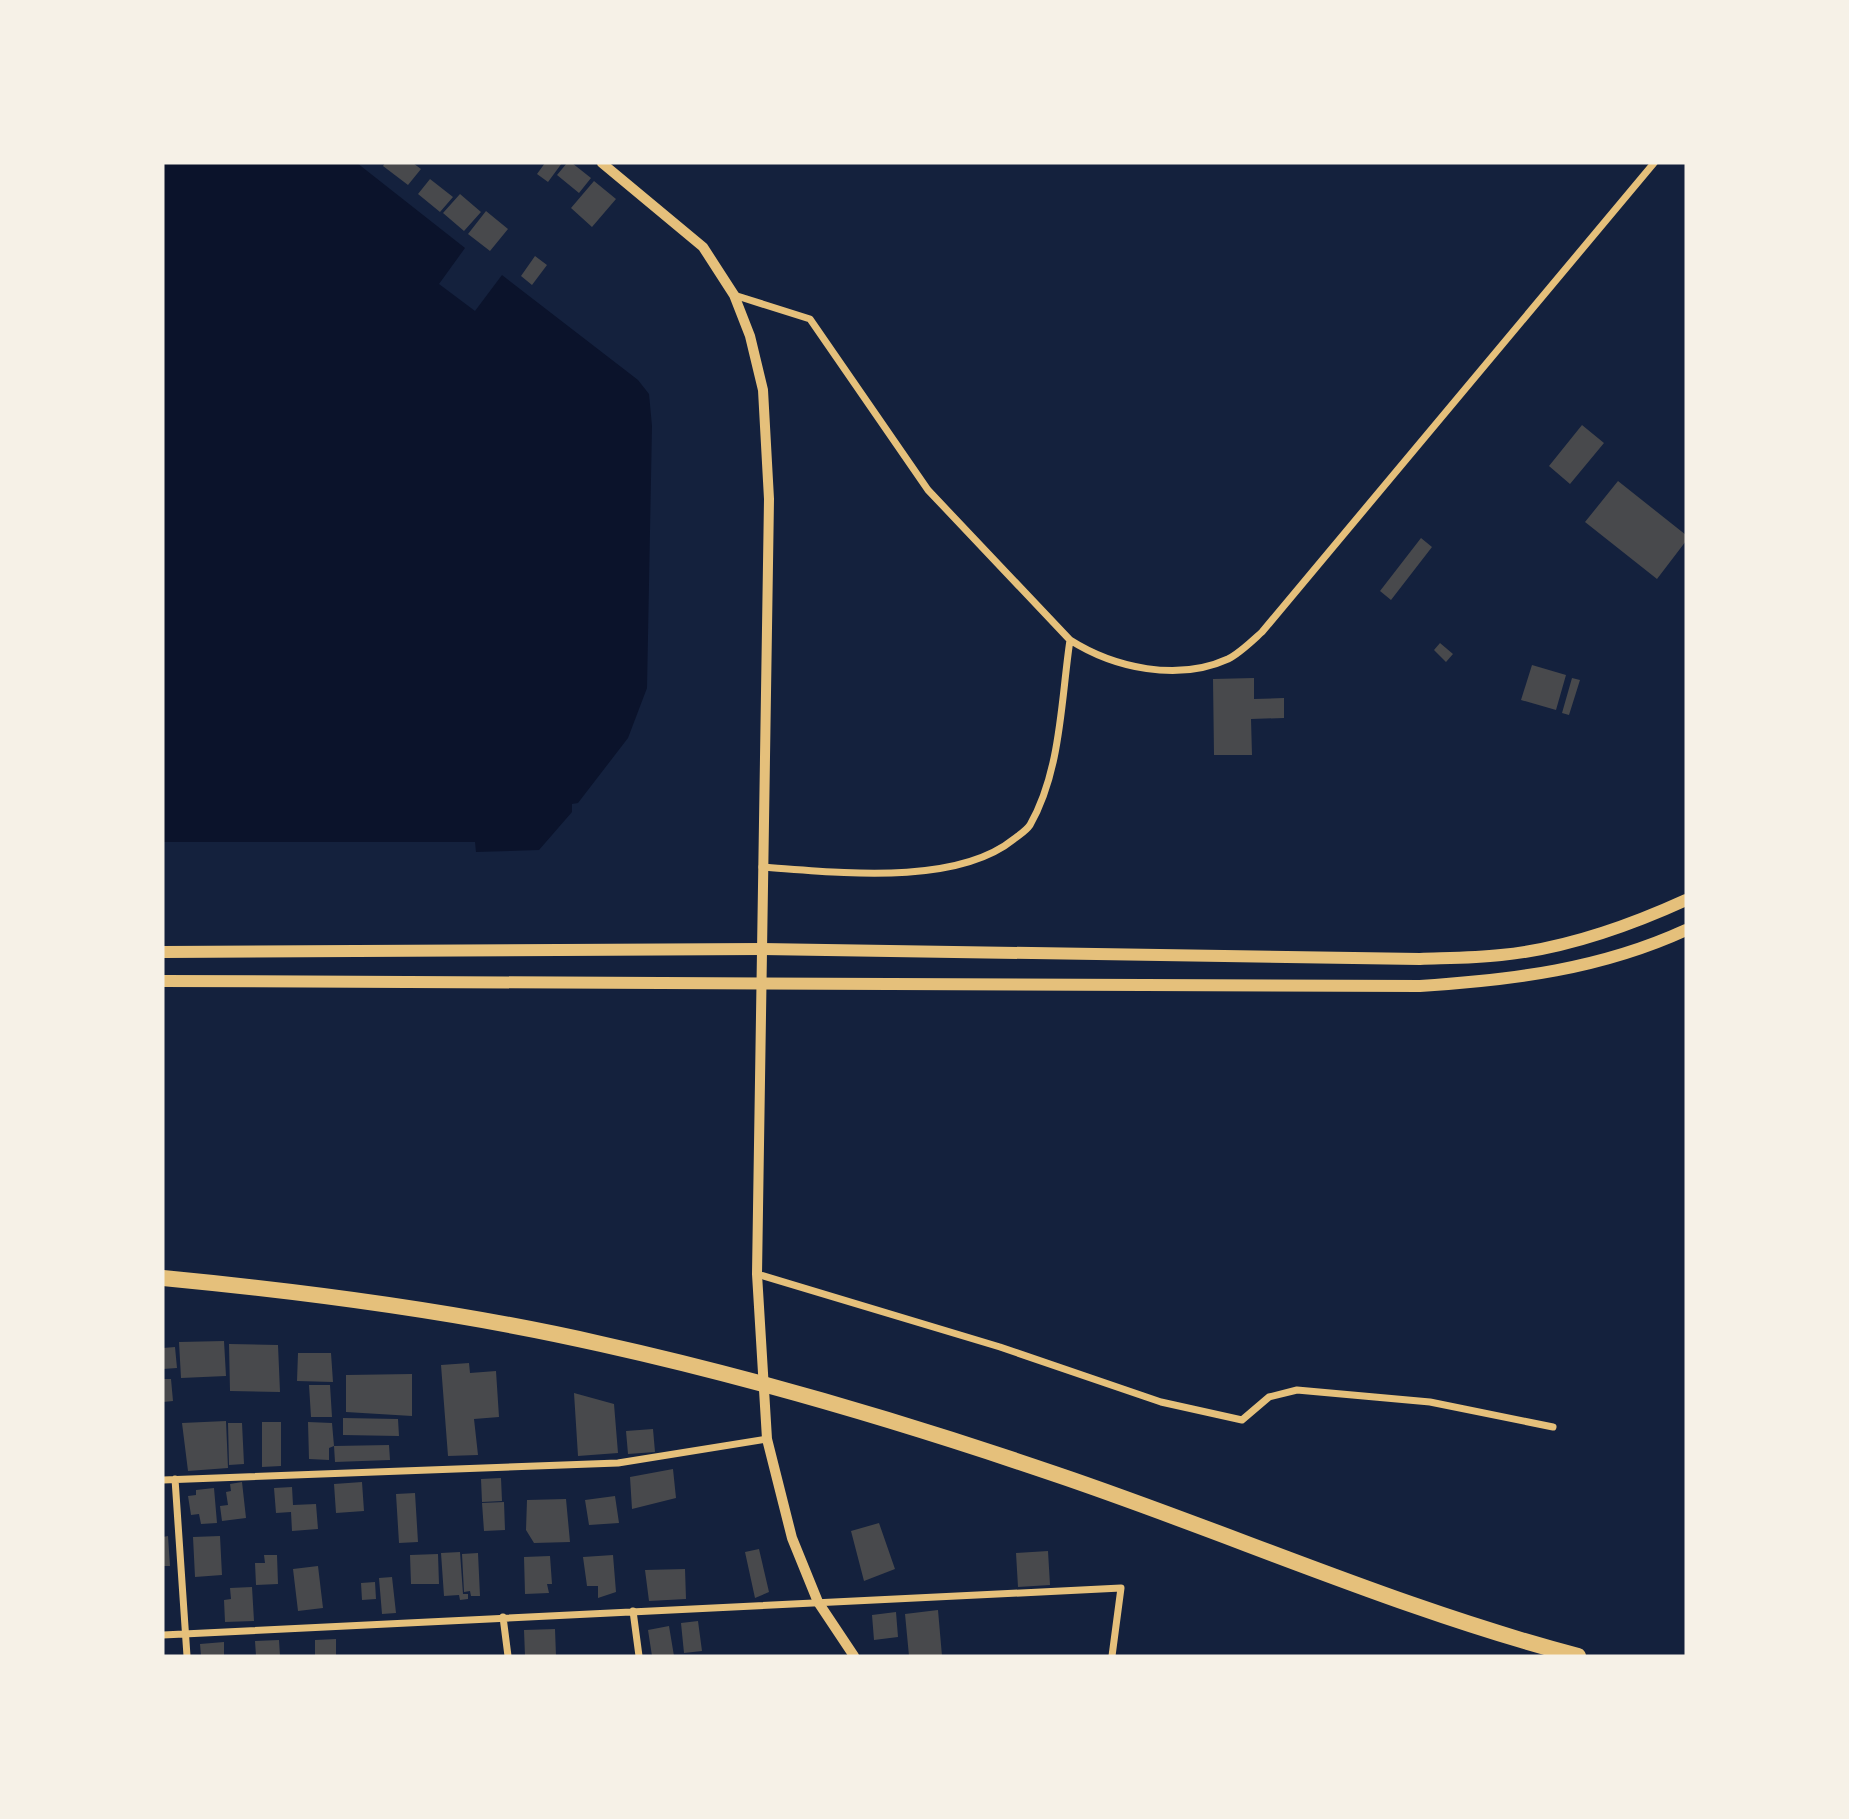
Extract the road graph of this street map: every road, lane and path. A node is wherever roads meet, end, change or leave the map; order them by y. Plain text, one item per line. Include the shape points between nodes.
1 (602, 163) edge
2 (1654, 163) edge
3 (734, 295) junction
4 (1070, 640) junction
5 (762, 867) junction
6 (1686, 900) edge
7 (1686, 930) edge
8 (762, 949) junction
9 (163, 952) edge
10 (163, 981) edge
11 (761, 982) junction
12 (757, 1275) junction
13 (163, 1278) edge
14 (1553, 1427) dead end
15 (767, 1439) junction
16 (175, 1479) junction
17 (163, 1480) edge
18 (818, 1602) junction
19 (633, 1612) junction
20 (503, 1617) junction
21 (184, 1633) junction
22 (163, 1635) edge
23 (849, 1654) edge
24 (187, 1656) edge
25 (508, 1656) edge
26 (639, 1656) edge
27 (1112, 1656) edge
28 (1578, 1656) edge

1 - 3 street via 703,247
2 - 4 street via 1262,632 1230,658 1204,667 1161,671 1085,649
3 - 4 street via 810,319 928,490
3 - 5 street via 750,336 762,390 769,499
4 - 5 street via 1052,769 1029,827 996,854 956,868 855,873
5 - 8 street
6 - 8 main road via 1580,939 1502,955 1420,959
7 - 11 main road via 1586,966 1509,981 1420,986
8 - 9 main road
8 - 11 street
10 - 11 main road
11 - 12 street
12 - 14 street via 1000,1347 1161,1402 1242,1420 1256,1404 1297,1390 1430,1402
12 - 15 street
13 - 28 highway via 477,1319 719,1373 933,1433 1418,1607
15 - 16 street via 618,1463
15 - 18 street via 792,1538
16 - 17 street
16 - 21 street
18 - 19 street
18 - 23 street
18 - 27 street via 1121,1588
19 - 20 street
19 - 26 street
20 - 21 street
20 - 25 street
21 - 22 street
21 - 24 street

